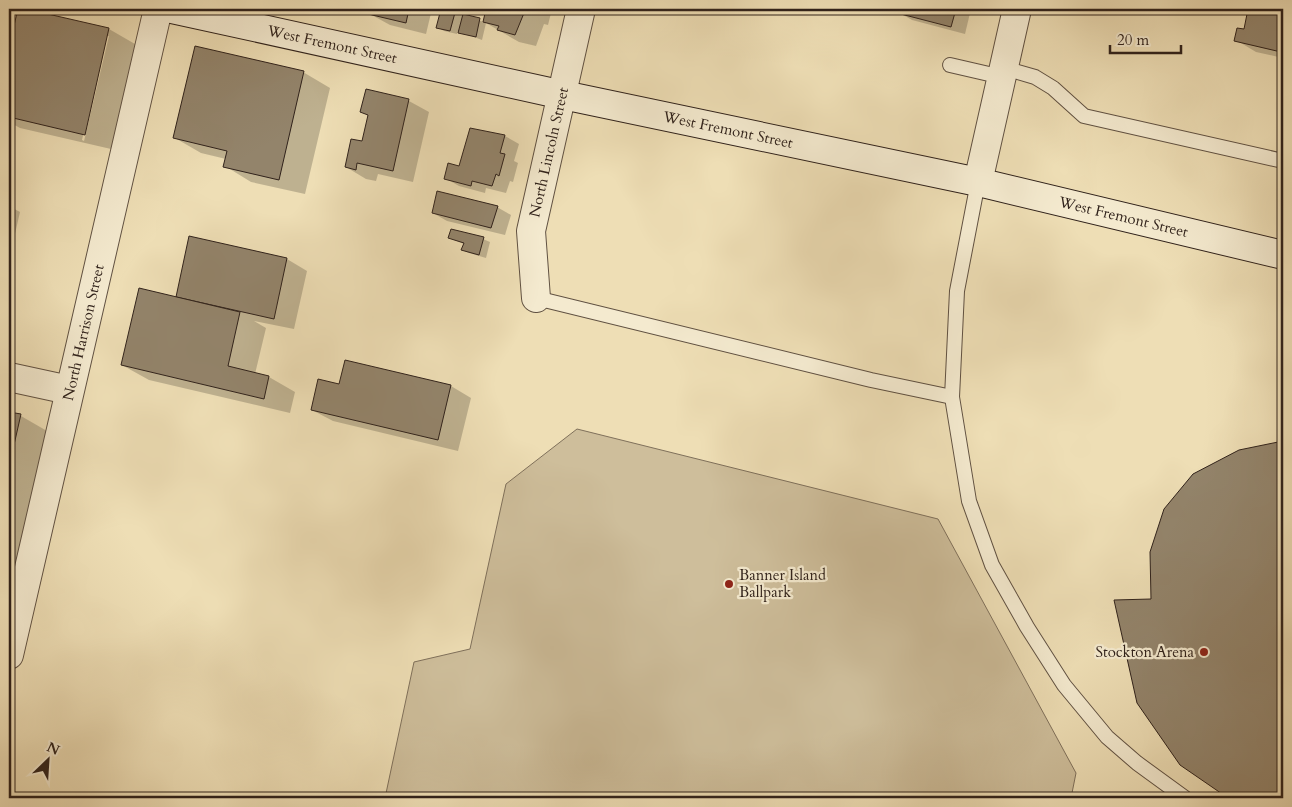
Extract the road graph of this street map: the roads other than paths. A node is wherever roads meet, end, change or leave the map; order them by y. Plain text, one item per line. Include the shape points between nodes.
1 (158, 9) edge
2 (172, 9) edge
3 (581, 9) edge
4 (1017, 9) edge
5 (950, 65) dead end
6 (1003, 73) junction
7 (563, 96) junction
8 (1283, 161) edge
9 (978, 182) junction
10 (1283, 255) edge
11 (536, 298) joint
12 (9, 377) edge
13 (69, 390) junction
14 (952, 398) junction
15 (9, 656) edge
16 (1185, 798) edge

1 - 13 street, North Harrison Street
2 - 7 street, West Fremont Street
3 - 7 street, North Lincoln Street
4 - 6 street
5 - 6 lane
6 - 8 lane via 1035,76 1084,116
6 - 9 street
7 - 9 street, West Fremont Street
7 - 11 street, North Lincoln Street via 531,231
9 - 10 street, West Fremont Street
9 - 14 lane via 957,291
11 - 14 lane
12 - 13 street
13 - 15 street, North Harrison Street
14 - 16 lane via 969,501 992,565 1027,627 1064,685 1107,737

